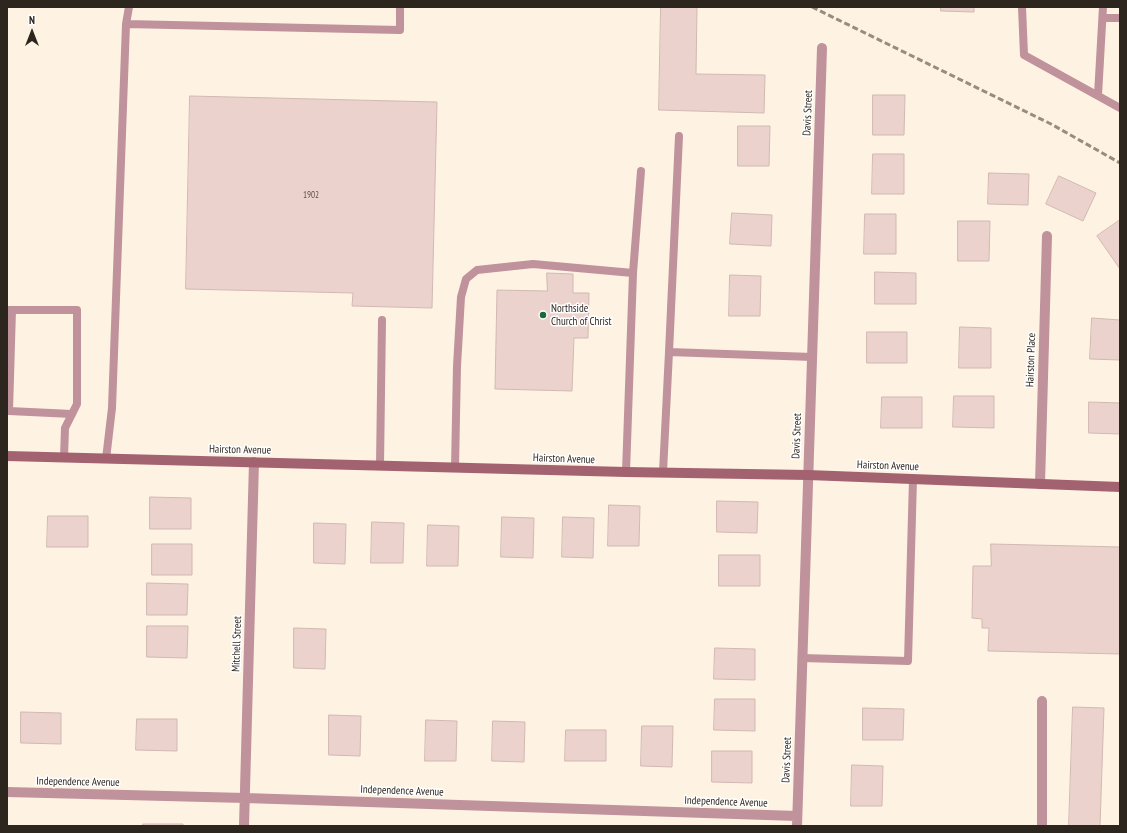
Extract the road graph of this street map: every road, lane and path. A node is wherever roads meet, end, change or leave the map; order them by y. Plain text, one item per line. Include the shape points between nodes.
1 (129, 7) edge
2 (400, 7) edge
3 (1022, 7) edge
4 (1103, 7) edge
5 (1103, 18) junction
6 (1120, 18) edge
7 (126, 24) junction
8 (822, 48) dead end
9 (1098, 95) junction
10 (1120, 108) edge
11 (679, 136) dead end
12 (641, 172) dead end
13 (1047, 236) dead end
14 (633, 273) junction
15 (10, 310) edge
16 (382, 320) dead end
17 (669, 352) junction
18 (812, 357) junction
19 (72, 414) junction
20 (7, 456) edge
21 (64, 458) junction
22 (106, 459) junction
23 (254, 462) junction
24 (380, 465) junction
25 (455, 468) junction
26 (626, 472) junction
27 (663, 472) junction
28 (808, 475) junction
29 (913, 479) junction
30 (1040, 484) junction
31 (1120, 487) edge
32 (802, 658) junction
33 (1042, 701) dead end
34 (7, 792) edge
35 (245, 798) junction
36 (797, 821) edge
37 (244, 826) edge
38 (1042, 826) edge

1 - 7 lane
2 - 7 lane via 400,30
3 - 9 lane via 1024,55
4 - 5 lane
5 - 6 lane
5 - 9 lane
7 - 22 lane via 112,408
8 - 18 street, Davis Street
9 - 10 lane
11 - 17 lane
12 - 14 lane
13 - 30 street, Hairston Place
14 - 25 lane via 533,264 477,270 466,279 460,305
14 - 26 lane
15 - 19 lane via 10,411
15 - 19 lane via 77,310 77,404
16 - 24 lane
17 - 18 lane
17 - 27 lane
18 - 28 street, Davis Street
19 - 21 lane via 65,428
20 - 21 street, Hairston Avenue
21 - 22 street, Hairston Avenue
22 - 23 street, Hairston Avenue
23 - 24 street, Hairston Avenue
23 - 35 street, Mitchell Street
24 - 25 street, Hairston Avenue
25 - 26 street, Hairston Avenue
26 - 27 street, Hairston Avenue
27 - 28 street, Hairston Avenue
28 - 29 street, Hairston Avenue
28 - 32 street, Davis Street
29 - 30 street, Hairston Avenue
29 - 32 lane via 908,661
30 - 31 street, Hairston Avenue
32 - 36 street, Davis Street
33 - 38 street
34 - 35 street, Independence Avenue
35 - 36 street, Independence Avenue
35 - 37 street, Mitchell Street

